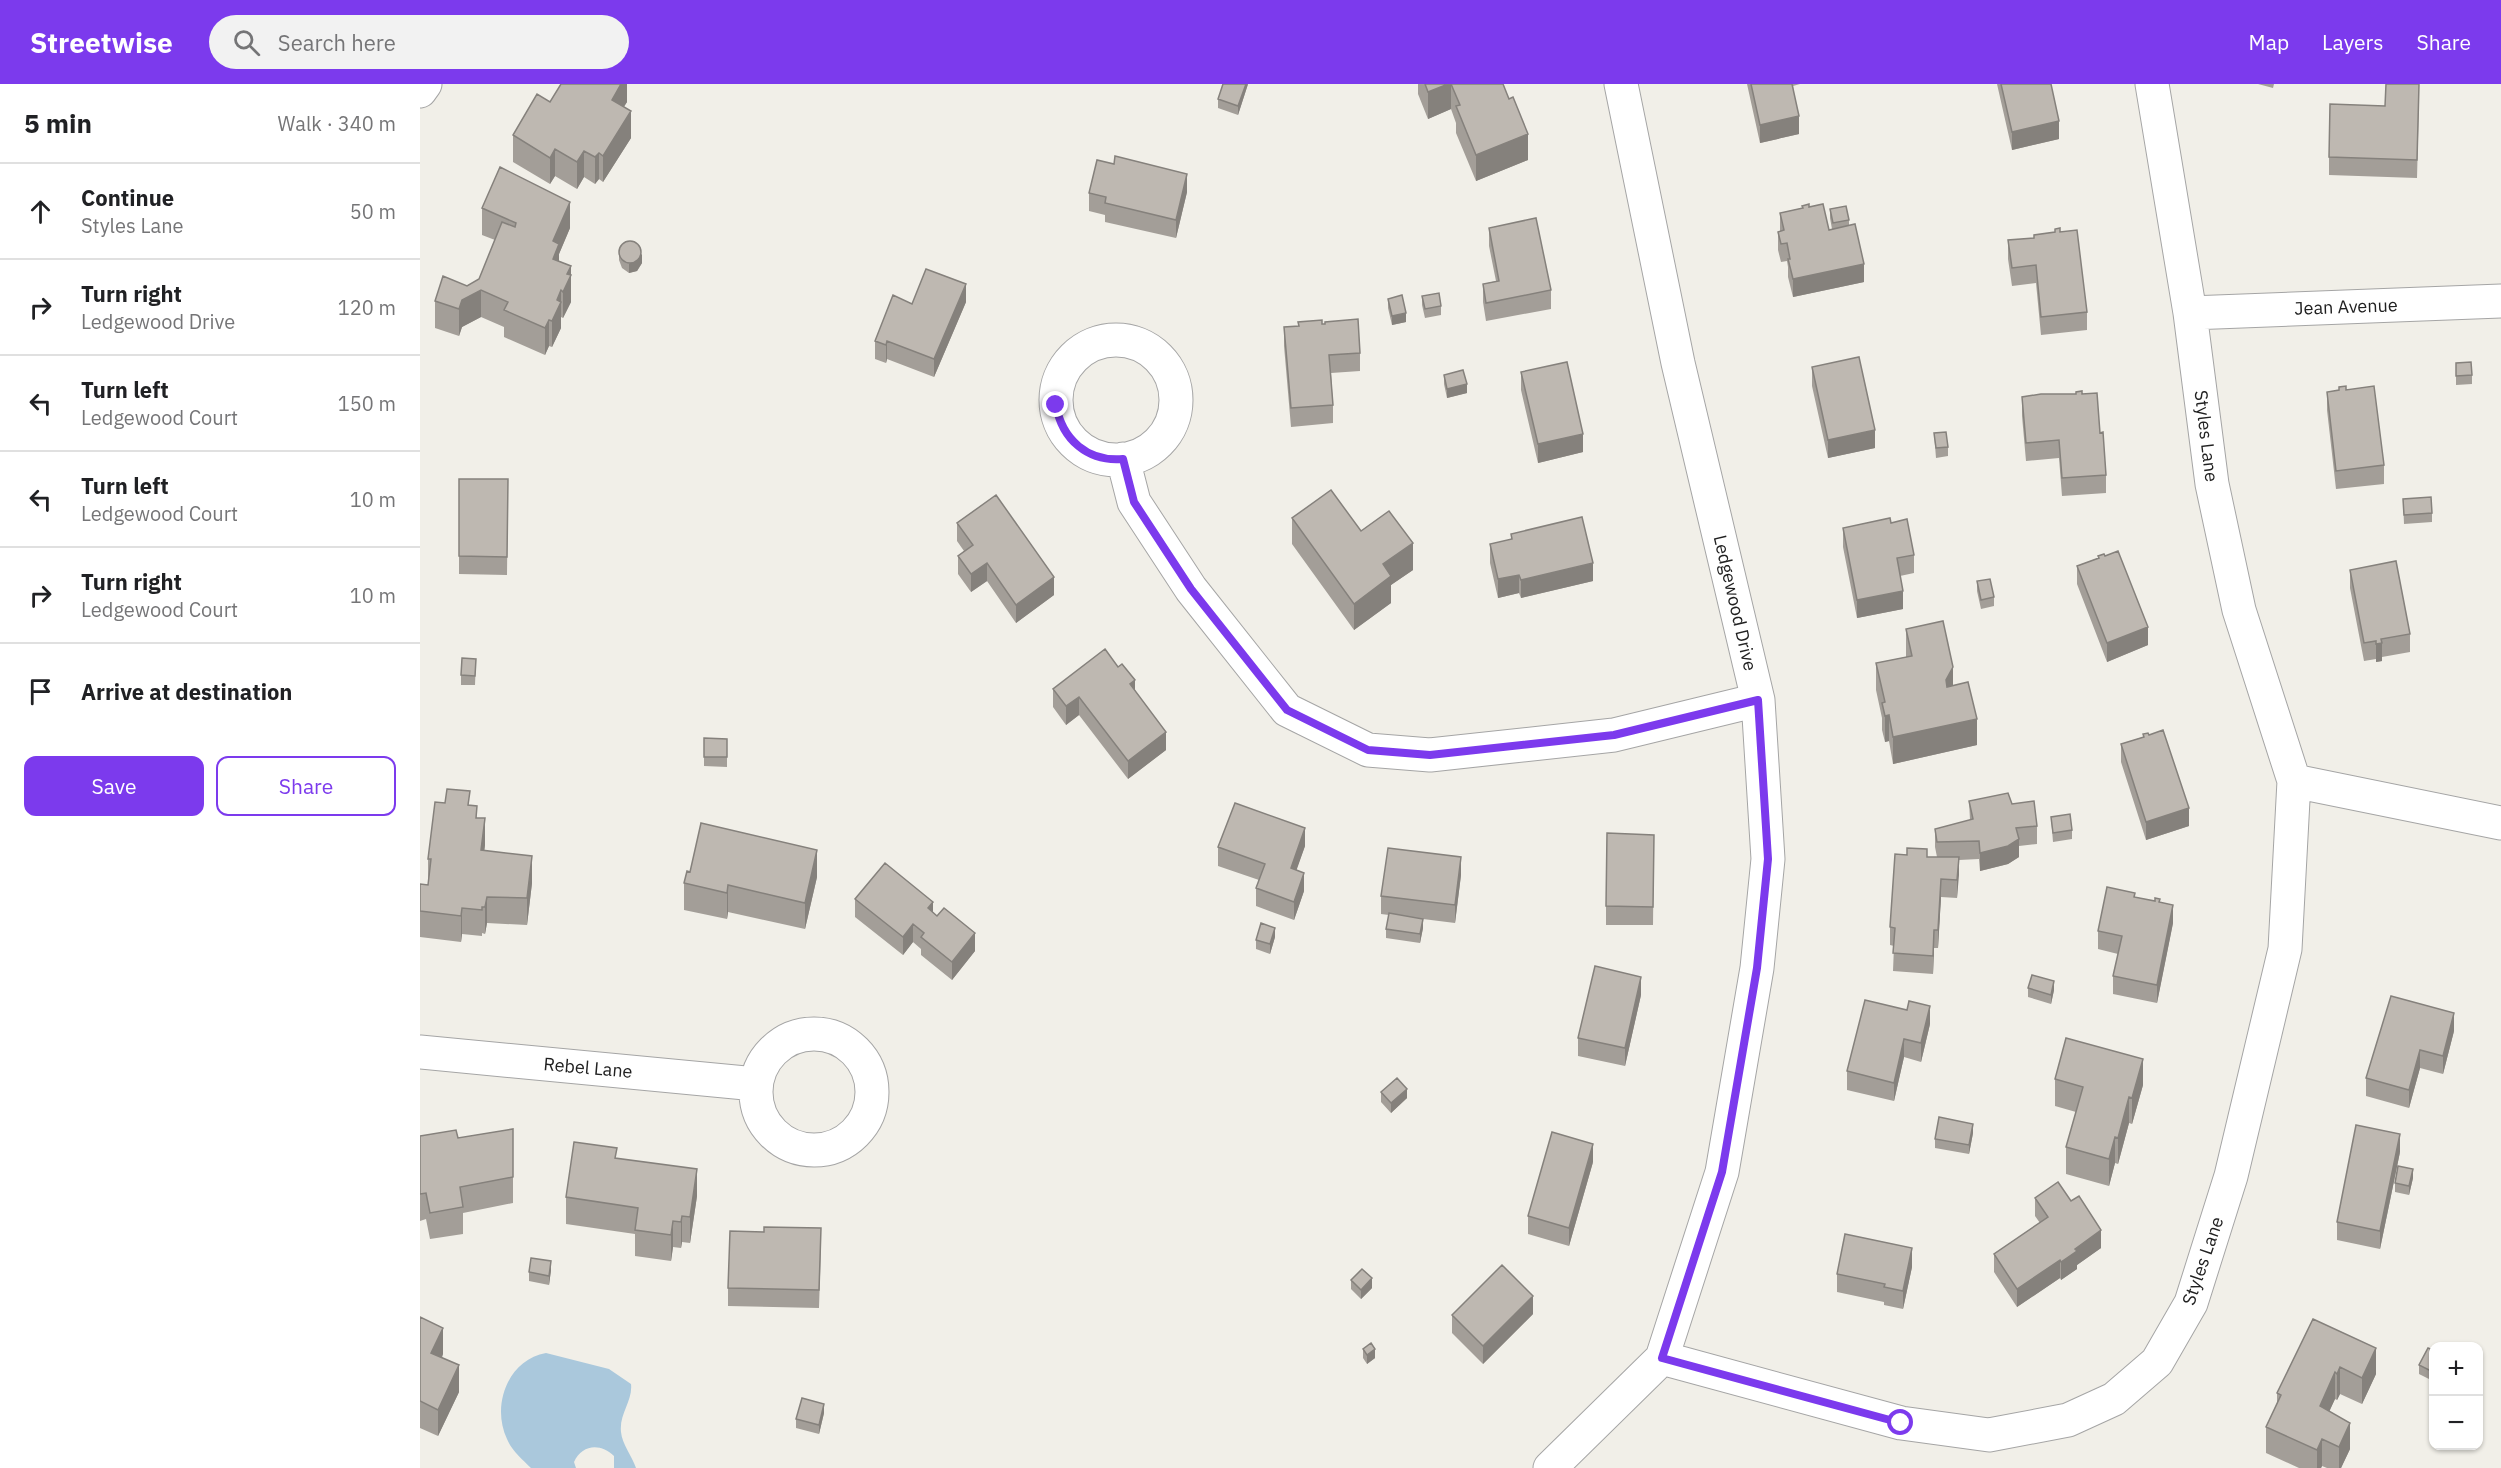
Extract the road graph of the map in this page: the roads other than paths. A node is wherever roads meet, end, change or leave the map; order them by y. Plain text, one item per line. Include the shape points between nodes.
1 (425, 84) edge
2 (1621, 84) edge
3 (2152, 84) edge
4 (420, 91) edge
5 (2501, 301) edge
6 (2190, 313) junction
7 (1123, 459) dead end
8 (1758, 700) junction
9 (2294, 781) junction
10 (2501, 823) edge
11 (420, 1052) edge
12 (756, 1084) dead end
13 (1662, 1358) junction
14 (1550, 1468) edge

1 - 4 street
2 - 8 street, Ledgewood Drive via 1678,363
3 - 6 street, Styles Lane
5 - 6 street, Jean Avenue
6 - 9 street, Styles Lane via 2212,484 2236,599
7 - 8 street via 1134,502 1191,589 1287,710 1368,750 1430,755 1614,735
8 - 13 street, Ledgewood Drive via 1768,859 1757,968 1722,1172
9 - 10 street
9 - 13 street, Styles Lane via 2284,949 2231,1176 2191,1303 2157,1362 2114,1399 2068,1420 1989,1435 1901,1423
11 - 12 street, Rebel Lane
13 - 14 street, Ledgewood Drive

